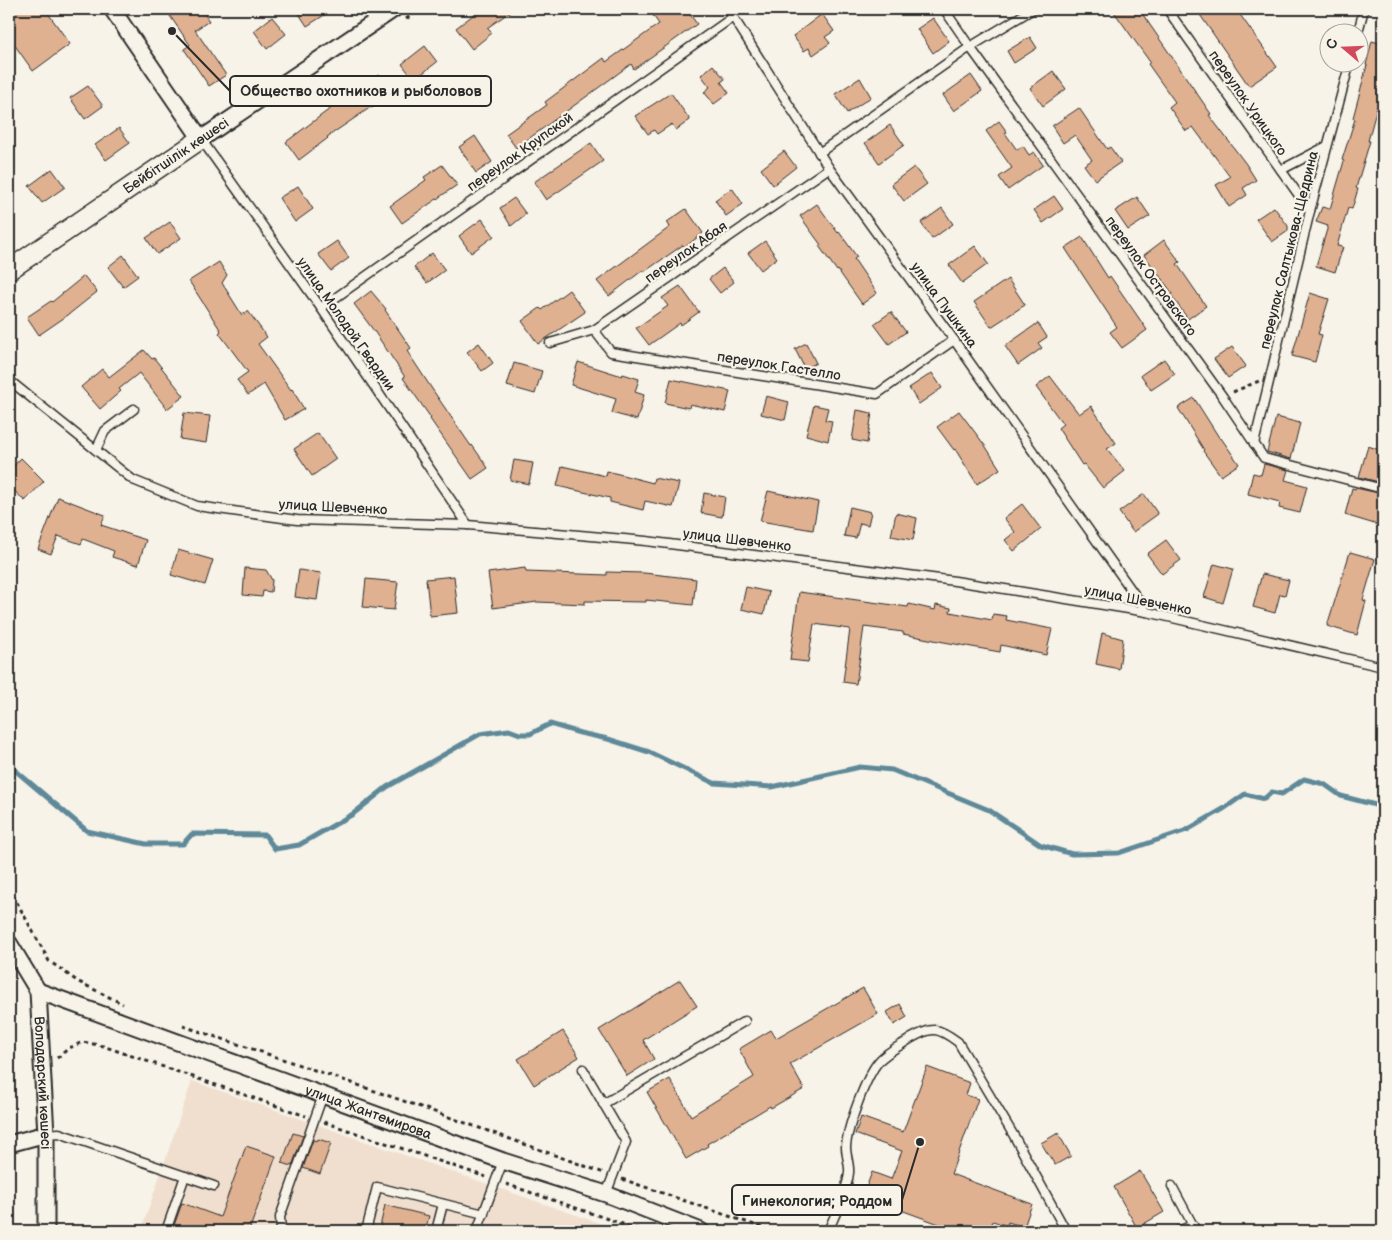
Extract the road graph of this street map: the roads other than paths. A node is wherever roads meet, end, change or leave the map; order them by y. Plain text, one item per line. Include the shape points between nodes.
1 (112, 9) edge
2 (394, 9) edge
3 (728, 9) edge
4 (944, 9) edge
5 (1033, 9) edge
6 (1167, 9) edge
7 (1364, 9) edge
8 (733, 17) junction
9 (1361, 22) edge
10 (970, 47) junction
11 (1347, 72) edge
12 (201, 139) junction
13 (1327, 146) junction
14 (819, 153) junction
15 (829, 168) junction
16 (1280, 170) junction
17 (1310, 211) junction
18 (9, 270) edge
19 (321, 308) junction
20 (594, 330) junction
21 (954, 340) junction
22 (550, 343) dead end
23 (9, 380) edge
24 (134, 409) dead end
25 (1254, 444) junction
26 (96, 450) junction
27 (1383, 489) edge
28 (468, 525) junction
29 (1147, 612) junction
30 (1383, 666) edge
31 (9, 943) edge
32 (38, 990) junction
33 (745, 1021) dead end
34 (582, 1069) dead end
35 (323, 1095) junction
36 (603, 1104) junction
37 (46, 1134) junction
38 (9, 1144) edge
39 (503, 1161) junction
40 (185, 1176) junction
41 (214, 1186) dead end
42 (1172, 1186) dead end
43 (606, 1194) junction
44 (443, 1204) junction
45 (484, 1214) junction
46 (1194, 1228) edge
47 (46, 1231) edge
48 (166, 1231) edge
49 (281, 1231) edge
50 (366, 1231) edge
51 (436, 1231) edge
52 (477, 1231) edge
53 (701, 1231) edge
54 (828, 1231) edge
55 (1066, 1231) edge
56 (1178, 1231) edge

1 - 12 street
2 - 12 street, Бейбітшілік көшесі
3 - 8 lane, улица Пушкина
4 - 10 lane, переулок Островского
5 - 10 lane
6 - 16 lane, переулок Урицкого
7 - 9 lane
8 - 14 lane, улица Пушкина
8 - 19 lane, переулок Крупской
10 - 14 lane
10 - 25 lane, переулок Островского
11 - 13 lane, переулок Салтыкова-Щедрина
12 - 18 street, Бейбітшілік көшесі
12 - 19 lane, улица Молодой Гвардии
13 - 16 lane
13 - 17 lane, переулок Салтыкова-Щедрина
14 - 15 lane, улица Пушкина
15 - 20 lane, переулок Абая
15 - 21 lane, улица Пушкина
16 - 17 lane, переулок Урицкого
17 - 25 lane, переулок Салтыкова-Щедрина
19 - 28 lane, улица Молодой Гвардии
20 - 21 lane, переулок Гастелло via 611,352 877,394
20 - 22 lane, переулок Абая
21 - 29 lane, улица Пушкина
23 - 26 lane, улица Шевченко
24 - 26 lane via 106,431
25 - 27 lane, переулок Островского via 1264,458
26 - 28 lane, улица Шевченко via 133,480 197,506 297,520
28 - 29 lane, улица Шевченко via 646,541 955,581
29 - 30 lane, улица Шевченко
31 - 32 street, Володарский көшесі
32 - 35 street, улица Жантемирова
32 - 37 street, Володарский көшесі
33 - 36 lane
34 - 36 lane
35 - 39 street, улица Жантемирова
35 - 49 lane via 280,1216
36 - 43 lane via 626,1142
37 - 38 street
37 - 40 lane via 60,1133
37 - 47 street, Володарский көшесі
39 - 43 street, улица Жантемирова
39 - 45 lane
40 - 41 lane
40 - 48 lane
42 - 46 lane
43 - 53 street, улица Жантемирова
44 - 45 lane
44 - 50 lane via 377,1187
44 - 51 lane
45 - 52 lane
46 - 56 lane
54 - 55 lane via 850,1172 847,1136 872,1070 880,1060 924,1031 937,1030 958,1042

